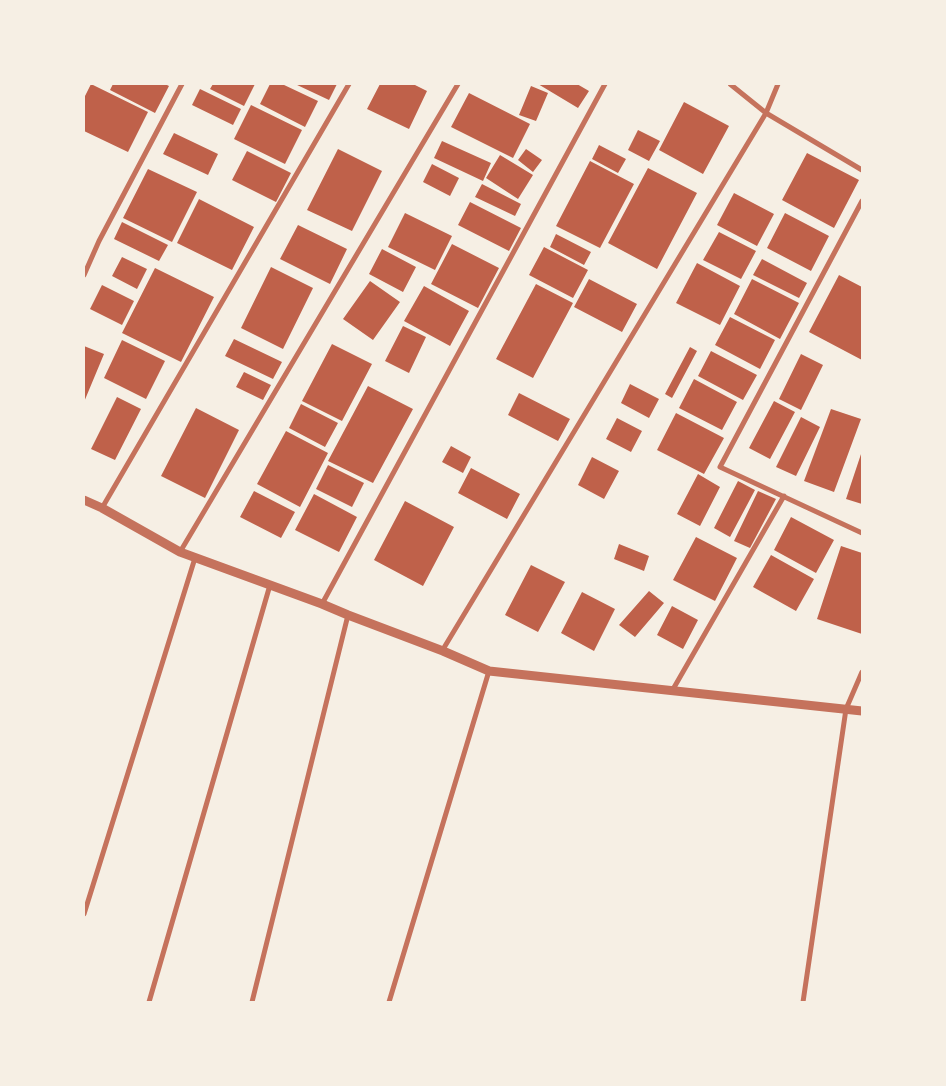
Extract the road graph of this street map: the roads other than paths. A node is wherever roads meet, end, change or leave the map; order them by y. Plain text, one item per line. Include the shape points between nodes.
1 (182, 84) edge
2 (349, 84) edge
3 (458, 84) edge
4 (605, 84) edge
5 (730, 84) edge
6 (778, 84) edge
7 (766, 113) junction
8 (862, 170) edge
9 (862, 201) edge
10 (84, 275) edge
11 (784, 496) junction
12 (84, 500) edge
13 (102, 508) junction
14 (862, 533) edge
15 (180, 552) junction
16 (195, 558) junction
17 (270, 585) junction
18 (322, 604) junction
19 (348, 615) junction
20 (442, 650) junction
21 (489, 671) junction
22 (862, 672) edge
23 (672, 691) junction
24 (846, 709) junction
25 (862, 711) edge
26 (84, 914) edge
27 (149, 1002) edge
28 (252, 1002) edge
29 (389, 1002) edge
30 (803, 1002) edge

1 - 10 street
2 - 13 street
3 - 15 street
4 - 18 street
5 - 7 street
6 - 7 street
7 - 8 street
7 - 20 street
9 - 11 street via 720,466
11 - 14 street
11 - 23 street
12 - 13 street
13 - 15 street
15 - 16 street
16 - 17 street
16 - 26 street
17 - 18 street
17 - 27 street
18 - 19 street
19 - 20 street
19 - 28 street
20 - 21 street
21 - 23 street
21 - 29 street
22 - 24 street
23 - 24 street
24 - 25 street
24 - 30 street

